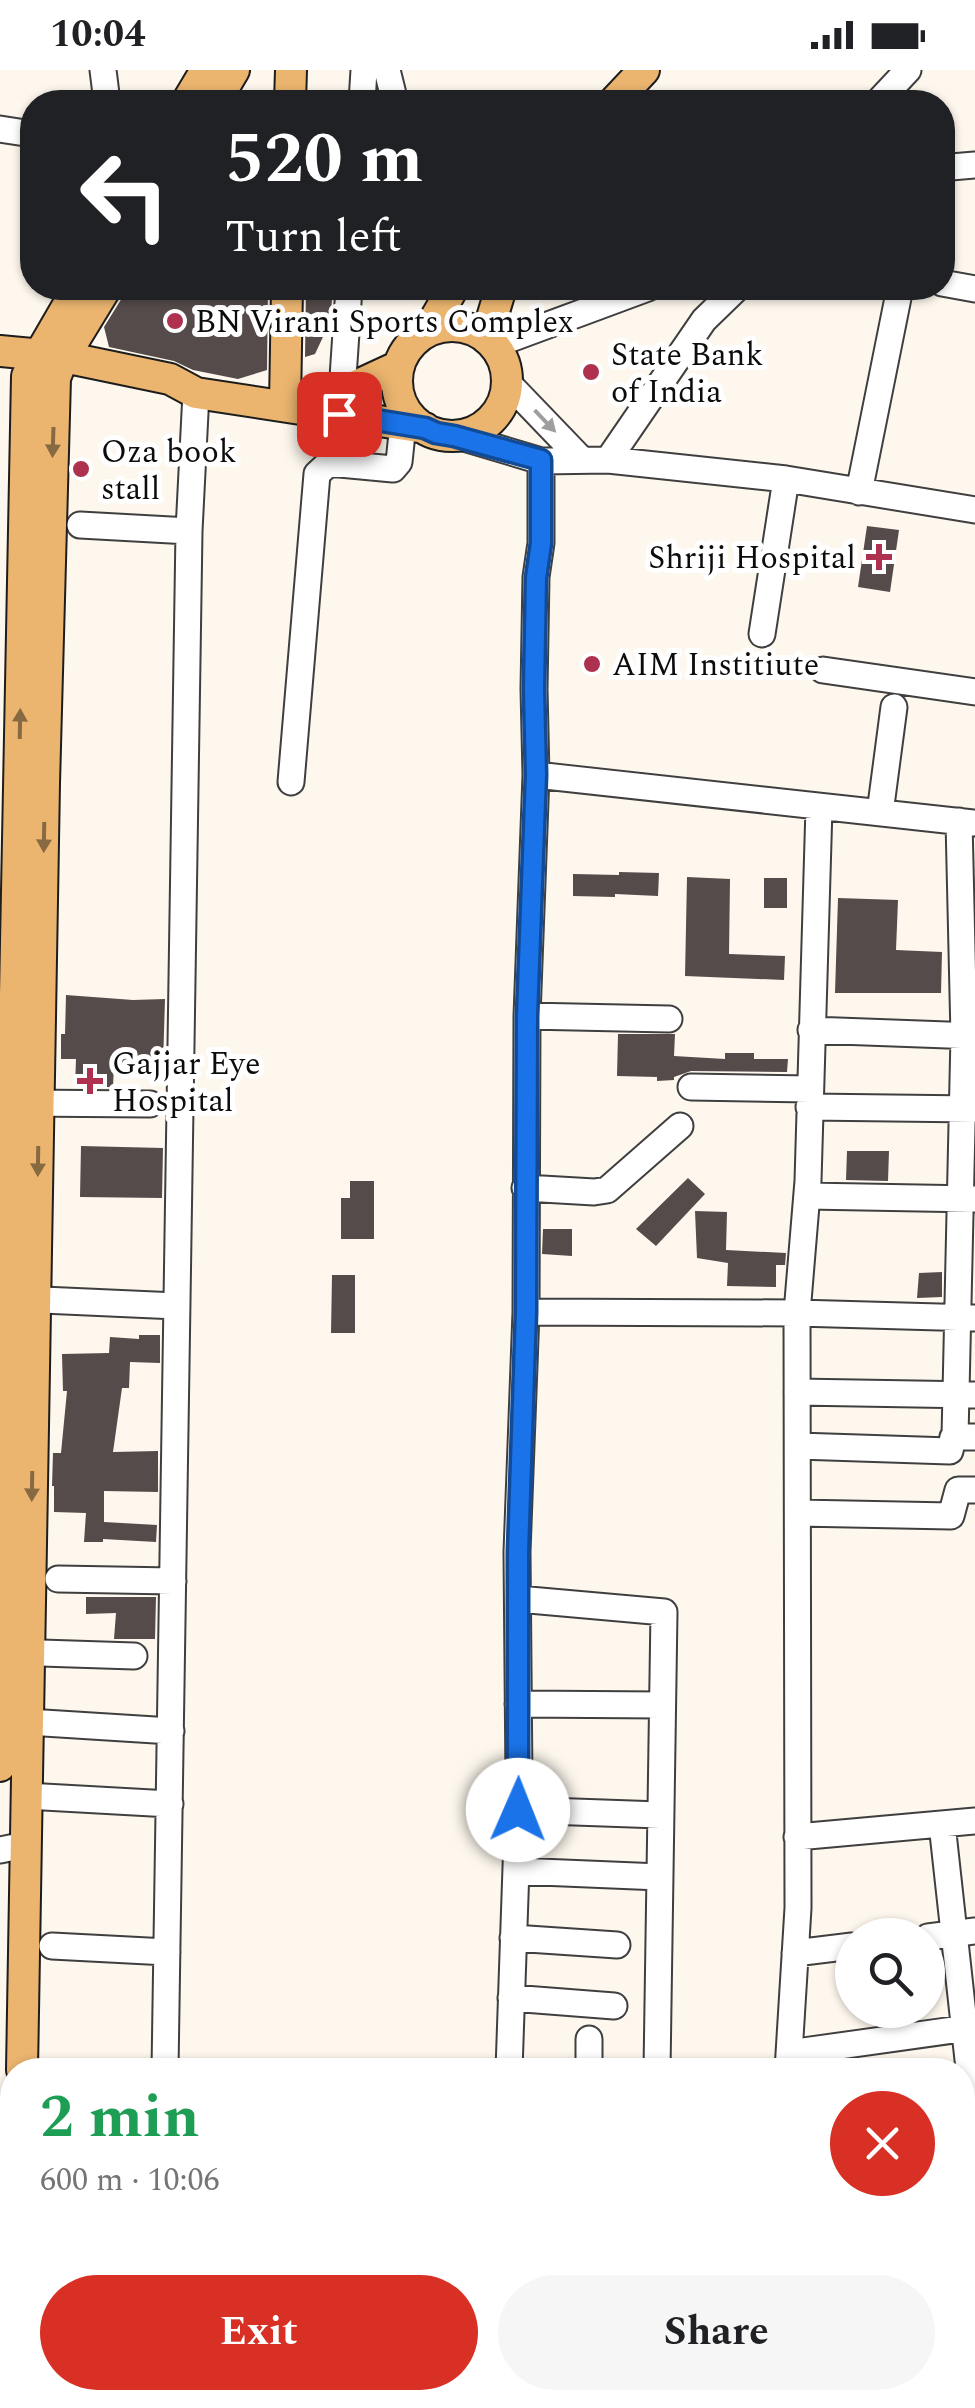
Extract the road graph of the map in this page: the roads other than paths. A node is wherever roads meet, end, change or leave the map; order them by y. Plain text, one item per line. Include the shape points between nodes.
1 (908, 70) edge
2 (642, 71) edge
3 (625, 90) edge
4 (889, 90) edge
5 (72, 300) edge
6 (96, 300) edge
7 (288, 300) edge
8 (347, 300) edge
9 (446, 300) edge
10 (494, 300) edge
11 (613, 300) edge
12 (725, 300) edge
13 (898, 300) edge
14 (428, 331) junction
15 (490, 342) junction
16 (0, 351) edge
17 (399, 366) junction
18 (37, 367) edge
19 (507, 382) junction
20 (192, 391) junction
21 (342, 392) junction
22 (296, 407) junction
23 (428, 429) junction
24 (541, 460) junction
25 (582, 460) junction
26 (608, 460) junction
27 (786, 479) junction
28 (860, 492) junction
29 (975, 510) edge
30 (80, 526) dead end
31 (189, 531) junction
32 (24, 598) edge
33 (762, 634) dead end
34 (823, 670) dead end
35 (975, 692) edge
36 (894, 707) dead end
37 (536, 775) junction
38 (21, 778) edge
39 (292, 782) dead end
40 (819, 807) junction
41 (880, 813) junction
42 (967, 822) edge
43 (527, 1016) junction
44 (669, 1019) dead end
45 (811, 1030) junction
46 (969, 1036) edge
47 (691, 1087) dead end
48 (810, 1098) junction
49 (17, 1103) edge
50 (150, 1104) dead end
51 (968, 1109) edge
52 (680, 1126) dead end
53 (526, 1188) junction
54 (806, 1196) junction
55 (967, 1198) edge
56 (15, 1299) edge
57 (177, 1306) junction
58 (526, 1312) junction
59 (797, 1313) junction
60 (966, 1318) edge
61 (798, 1392) junction
62 (965, 1395) edge
63 (965, 1437) edge
64 (798, 1446) junction
65 (975, 1490) edge
66 (798, 1513) junction
67 (58, 1579) dead end
68 (173, 1581) junction
69 (518, 1599) junction
70 (10, 1652) edge
71 (134, 1656) dead end
72 (518, 1704) junction
73 (662, 1705) junction
74 (28, 1722) junction
75 (171, 1731) junction
76 (0, 1766) edge
77 (26, 1796) junction
78 (170, 1804) junction
79 (518, 1810) junction
80 (660, 1815) junction
81 (975, 1821) edge
82 (942, 1824) junction
83 (797, 1836) junction
84 (13, 1848) edge
85 (516, 1871) junction
86 (660, 1876) junction
87 (965, 1932) edge
88 (513, 1938) junction
89 (618, 1945) dead end
90 (52, 1946) dead end
91 (835, 1948) edge
92 (167, 1952) junction
93 (795, 1953) junction
94 (511, 1998) junction
95 (614, 2006) dead end
96 (970, 2027) edge
97 (589, 2039) dead end
98 (22, 2058) edge
99 (165, 2058) edge
100 (510, 2058) edge
101 (589, 2058) edge
102 (656, 2058) edge
103 (789, 2058) edge
104 (805, 2058) edge
105 (970, 2058) edge

1 - 4 street
2 - 3 main road
5 - 18 main road
6 - 18 main road
7 - 22 main road
8 - 21 street
9 - 14 main road
10 - 15 main road
11 - 15 street
12 - 26 street
13 - 28 street
14 - 15 main road via 465,327
14 - 17 main road
15 - 19 main road via 504,360
16 - 18 main road
17 - 21 main road
17 - 23 main road via 398,394
18 - 20 main road via 170,379
18 - 32 main road
19 - 23 main road via 487,424 472,432
19 -> 25 street
20 - 22 main road
20 - 31 street
21 - 22 main road
22 - 23 main road
23 - 24 street
23 - 39 street via 393,468 329,463 317,474
24 - 25 street
24 - 37 street
25 - 26 street
26 - 27 street
27 - 28 street
27 - 33 street
28 - 29 street
30 - 31 street
31 - 57 street
32 - 38 main road
34 - 35 street
36 - 41 street
37 - 40 street
37 - 43 street
38 - 49 main road
40 - 41 street
40 - 45 street
41 - 42 street
42 - 46 street
43 - 44 street
43 - 53 street
45 - 46 street
45 - 48 street
46 - 51 street
47 - 48 street
48 - 51 street
48 - 54 street
49 - 50 street
49 - 56 main road
51 - 55 street
52 - 53 street via 607,1190
53 - 58 street
54 - 55 street
54 - 59 street
55 - 60 street
56 - 57 street
56 - 70 main road
57 - 68 street
58 - 59 street
58 - 69 street
59 - 60 street
59 - 61 street
60 - 62 street
61 - 62 street
61 - 64 street
62 - 63 street
63 - 64 street via 952,1436 950,1451
64 - 66 street
65 - 66 street via 958,1490 951,1516
66 - 83 street
67 - 68 street
68 - 75 street
69 - 72 street
69 - 73 street via 664,1612
70 - 71 street
70 - 74 main road
70 - 76 main road
72 - 73 street
72 - 79 street
73 - 80 street
74 - 75 street
74 - 77 main road
75 - 78 street
77 - 78 street
77 - 84 main road
78 - 92 street
79 - 80 street
79 - 85 street
80 - 86 street
81 - 82 street
82 - 83 street
82 - 87 street
83 - 93 street
84 - 98 main road
85 - 86 street
85 - 88 street
86 - 102 street
87 - 96 street
88 - 89 street
88 - 94 street
90 - 92 street
91 - 93 street
92 - 99 street
93 - 103 street
94 - 95 street
94 - 100 street
96 - 104 street
96 - 105 street
97 - 101 street

